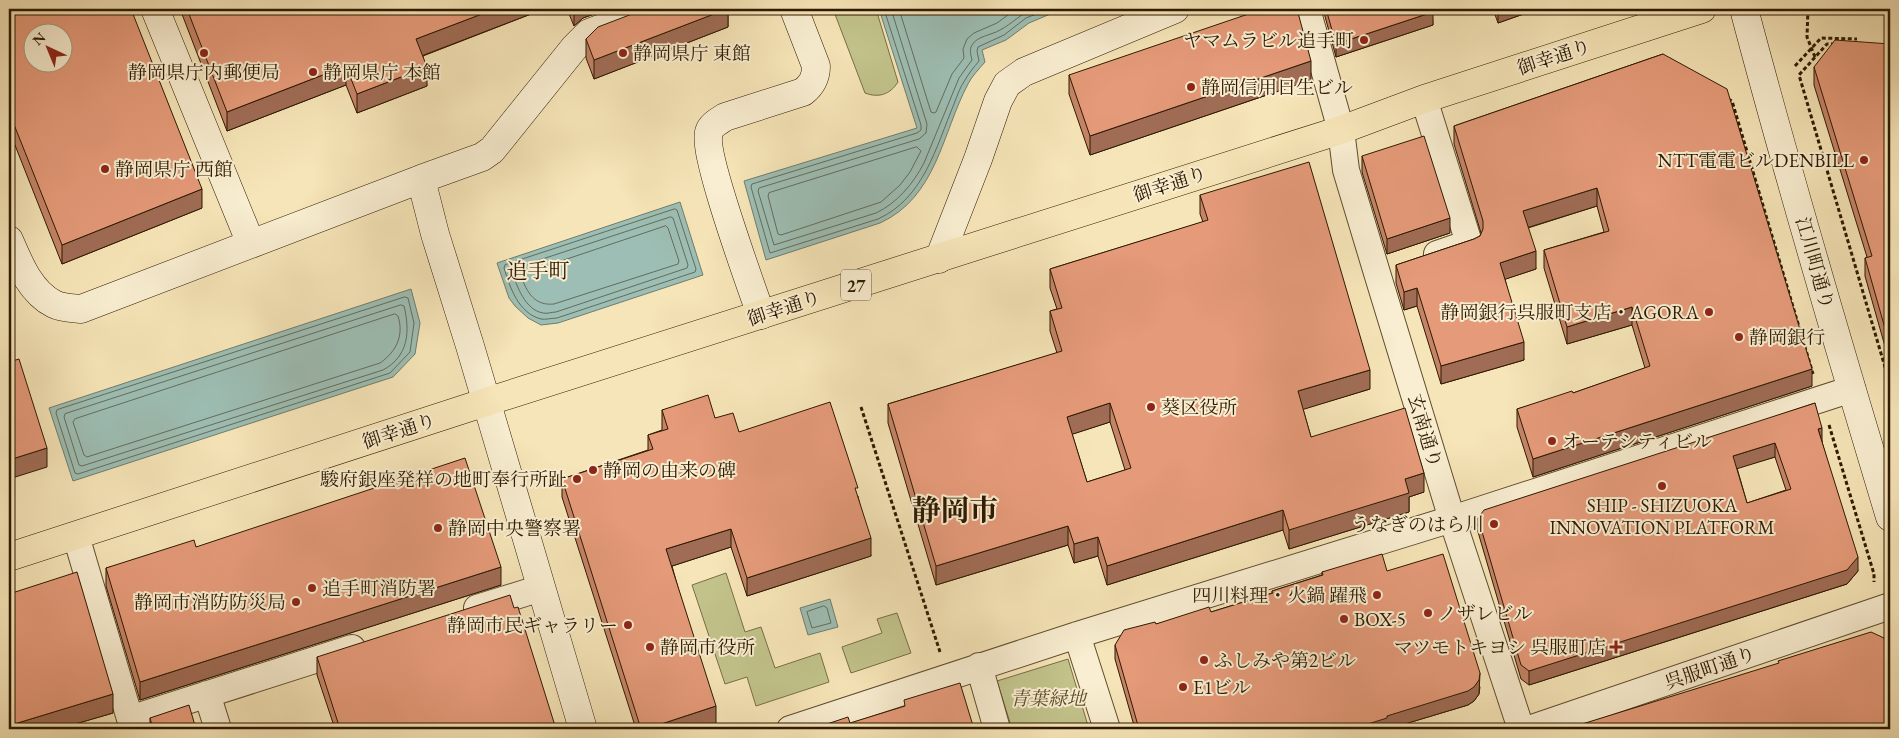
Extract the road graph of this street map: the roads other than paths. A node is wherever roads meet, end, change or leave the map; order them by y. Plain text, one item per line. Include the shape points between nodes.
1 (155, 9) edge
2 (651, 9) edge
3 (794, 9) edge
4 (1175, 9) edge
5 (1307, 9) edge
6 (1702, 9) edge
7 (1744, 9) edge
8 (1424, 99) junction
9 (1341, 130) junction
10 (421, 179) junction
11 (9, 240) edge
12 (252, 244) junction
13 (939, 259) junction
14 (1395, 267) junction
15 (761, 315) junction
16 (1852, 389) junction
17 (486, 402) junction
18 (1890, 516) edge
19 (1452, 519) junction
20 (76, 536) junction
21 (9, 557) edge
22 (541, 588) junction
23 (1890, 606) edge
24 (455, 615) edge
25 (1076, 635) junction
26 (379, 639) edge
27 (979, 666) junction
28 (207, 694) junction
29 (131, 724) edge
30 (218, 729) edge
31 (583, 729) edge
32 (790, 729) edge
33 (997, 729) edge
34 (1107, 729) edge
35 (1521, 729) edge
36 (1529, 729) edge

1 - 12 street
2 - 10 street via 589,33 492,150 482,157
3 - 15 street via 816,66 816,76 809,87 803,92 725,117 709,132 709,146 720,190
4 - 13 street via 1024,72 1007,84
5 - 9 street, 玄南通り
6 - 8 main road, 御幸通り / 27
7 - 16 street, 江川町通り
8 - 9 main road, 御幸通り / 27
8 - 14 street via 1469,243
9 - 13 main road, 御幸通り / 27
9 - 14 street, 玄南通り via 1346,170
10 - 12 street
10 - 17 street
11 - 12 street via 24,273 44,296 54,304 81,309
13 - 15 main road, 御幸通り / 27
14 - 19 street, 玄南通り
15 - 17 main road, 御幸通り / 27
16 - 18 street, 江川町通り
16 - 19 street
17 - 20 main road, 御幸通り / 27
17 - 22 street
19 - 25 street
19 - 35 street, 玄南通り
20 - 21 main road, 御幸通り / 27
20 - 29 street
22 - 24 street
22 - 31 street
23 - 36 street, 呉服町通り
25 - 27 street
25 - 34 street
26 - 28 street
27 - 32 street
27 - 33 street
28 - 29 street
28 - 30 street

